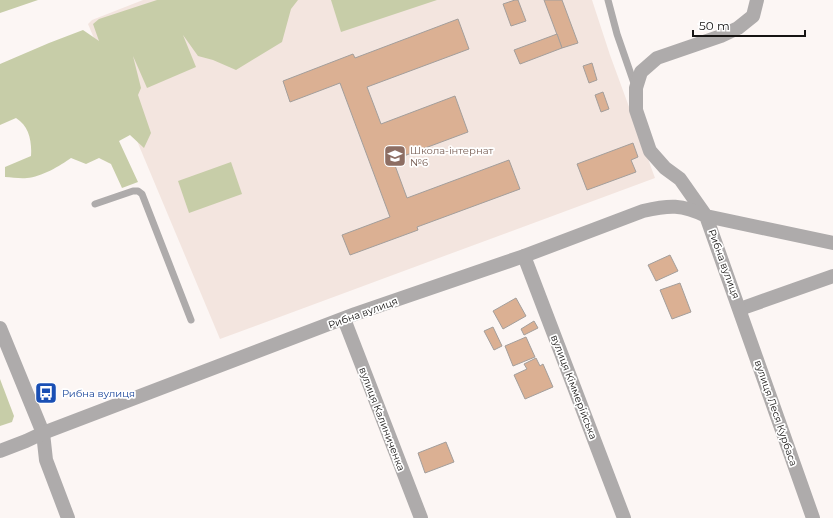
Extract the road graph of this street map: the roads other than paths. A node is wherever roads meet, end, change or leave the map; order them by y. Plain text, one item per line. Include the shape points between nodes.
1 (608, 0) edge
2 (758, 0) edge
3 (636, 88) junction
4 (95, 204) dead end
5 (706, 216) junction
6 (833, 243) edge
7 (524, 256) junction
8 (833, 276) edge
9 (740, 309) junction
10 (344, 319) junction
11 (191, 320) dead end
12 (0, 328) edge
13 (43, 433) junction
14 (0, 451) edge
15 (68, 518) edge
16 (421, 518) edge
17 (624, 518) edge
18 (813, 518) edge

1 - 3 lane
2 - 3 street via 753,16 738,28 658,58 641,72
3 - 5 street via 636,110 650,151 665,168 680,179
4 - 11 lane via 133,191 142,194
5 - 6 street, Рибна вулиця
5 - 7 street, Рибна вулиця via 692,209 660,207 638,212
5 - 9 street, Рибна вулиця
7 - 10 street, Рибна вулиця
7 - 17 street, вулиця Кіммерійська
8 - 9 street, Рибна вулиця
9 - 18 street, вулиця Леся Курбаса
10 - 13 street, Рибна вулиця
10 - 16 street, вулиця Калиниченка
12 - 13 street
13 - 14 street, Рибна вулиця
13 - 15 street via 46,460

